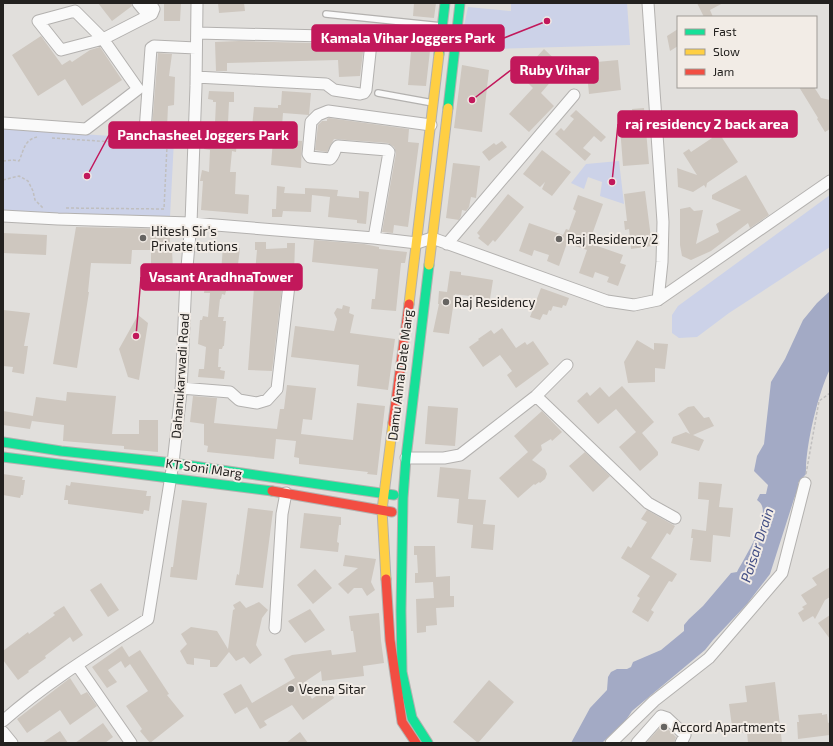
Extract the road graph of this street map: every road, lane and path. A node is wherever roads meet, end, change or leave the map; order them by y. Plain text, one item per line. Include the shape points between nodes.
1 (138, 3) edge
2 (150, 3) edge
3 (197, 3) edge
4 (445, 3) edge
5 (460, 3) edge
6 (648, 3) edge
7 (326, 14) dead end
8 (148, 15) junction
9 (442, 26) junction
10 (196, 33) junction
11 (103, 39) junction
12 (196, 48) junction
13 (439, 56) junction
14 (454, 57) junction
15 (196, 77) junction
16 (378, 93) dead end
17 (574, 95) dead end
18 (433, 103) junction
19 (3, 123) edge
20 (431, 125) junction
21 (39, 136) dead end
22 (194, 136) junction
23 (50, 137) dead end
24 (144, 144) dead end
25 (159, 145) dead end
26 (3, 161) edge
27 (3, 180) edge
28 (830, 182) edge
29 (43, 208) dead end
30 (66, 208) dead end
31 (3, 216) edge
32 (191, 223) junction
33 (374, 238) junction
34 (432, 238) junction
35 (417, 243) junction
36 (447, 244) junction
37 (186, 278) junction
38 (658, 300) junction
39 (567, 365) dead end
40 (181, 388) junction
41 (830, 393) edge
42 (536, 396) junction
43 (3, 442) edge
44 (3, 457) edge
45 (406, 458) junction
46 (173, 463) junction
47 (170, 478) junction
48 (805, 483) joint
49 (385, 492) junction
50 (286, 493) junction
51 (403, 498) junction
52 (382, 510) junction
53 (403, 514) junction
54 (675, 518) dead end
55 (275, 628) dead end
56 (77, 665) junction
57 (3, 721) edge
58 (3, 732) edge
59 (12, 743) edge
60 (131, 743) edge
61 (416, 743) edge
62 (428, 743) edge
63 (611, 743) edge
64 (637, 743) edge
65 (681, 743) edge

1 - 8 street
2 - 8 street via 154,9 152,14
3 - 10 street, Dahanukarwadi Road
4 - 9 street, Damu Anna Date Marg
5 - 14 street, Damu Anna Date Marg
6 - 38 street via 662,222 662,262
7 - 9 lane
8 - 11 street
9 - 13 street, Damu Anna Date Marg
10 - 12 street, Dahanukarwadi Road
10 - 15 street via 371,39 366,90 360,94 334,90 326,84
11 - 11 street via 75,11 38,21 61,50
11 - 19 street via 138,89 86,129
12 - 15 street, Dahanukarwadi Road
12 - 22 street via 151,48 145,131 148,134
13 - 14 street
13 - 18 street, Damu Anna Date Marg
14 - 34 street, Damu Anna Date Marg
15 - 22 street, Dahanukarwadi Road
16 - 18 lane
17 - 36 street
18 - 20 street, Damu Anna Date Marg
20 - 33 street via 328,111 318,115 311,122 308,154 310,157 330,159 334,157 338,146 389,152
20 - 35 street, Damu Anna Date Marg
21 - 26 path via 28,141 19,161
22 - 32 street, Dahanukarwadi Road
23 - 24 path
25 - 30 path via 167,146 164,209
27 - 29 path via 18,176 28,181 35,200
28 - 38 street
31 - 32 street
32 - 33 street
32 - 37 street, Dahanukarwadi Road
33 - 35 street
34 - 35 street
34 - 36 street
34 - 45 street, Damu Anna Date Marg
35 - 49 street, Damu Anna Date Marg
36 - 38 street via 607,300 634,305
37 - 40 street, Dahanukarwadi Road
37 - 40 street via 288,281 289,285 277,389 267,400 257,403 239,400 230,392
39 - 42 street
40 - 46 street, Dahanukarwadi Road
41 - 48 path via 819,401
42 - 45 street via 460,455 444,458
42 - 54 street via 648,503
43 - 46 street, KT Soni Marg
44 - 47 street, KT Soni Marg
45 - 51 street, Damu Anna Date Marg
46 - 47 street, Dahanukarwadi Road
46 - 49 street, KT Soni Marg
47 - 50 street, KT Soni Marg
47 - 56 street, Dahanukarwadi Road via 148,619
48 - 63 street via 782,573 709,658 654,701
49 - 51 street, KT Soni Marg
49 - 52 street, Damu Anna Date Marg
50 - 52 street, KT Soni Marg
50 - 55 street via 282,514
51 - 53 street, Damu Anna Date Marg
52 - 53 street, KT Soni Marg
52 - 61 street, Damu Anna Date Marg via 390,640 402,722
53 - 62 street, Damu Anna Date Marg via 402,672 412,718
56 - 57 street, Dahanukarwadi Road
56 - 60 street
58 - 59 street
64 - 65 street via 661,716 667,718 685,735

